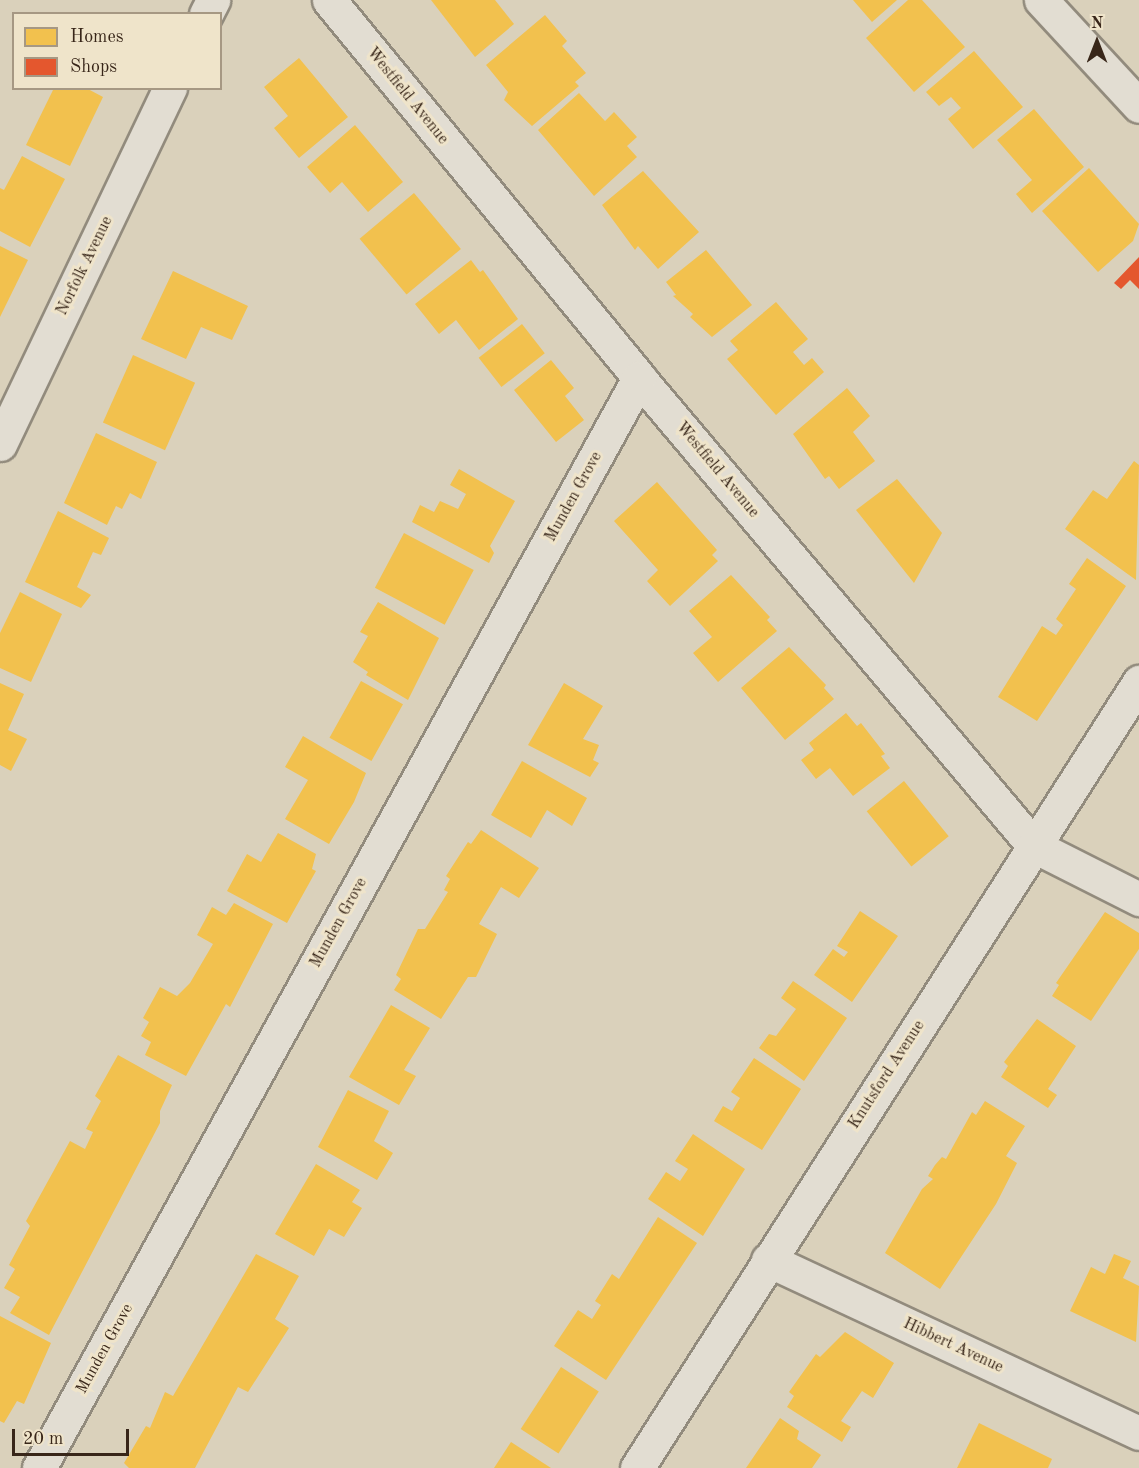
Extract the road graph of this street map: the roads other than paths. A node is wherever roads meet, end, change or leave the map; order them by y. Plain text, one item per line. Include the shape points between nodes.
1 (328, 0) edge
2 (1041, 0) edge
3 (169, 90) edge
4 (1139, 106) edge
5 (639, 378) junction
6 (0, 444) edge
7 (1139, 682) edge
8 (1034, 846) junction
9 (1139, 899) edge
10 (768, 1260) junction
11 (1139, 1433) edge
12 (39, 1468) edge
13 (637, 1468) edge

1 - 5 street, Westfield Avenue
2 - 4 street
3 - 6 street, Norfolk Avenue
5 - 8 street, Westfield Avenue
5 - 12 street, Munden Grove
7 - 8 street, Knutsford Avenue
8 - 9 street, Westfield Avenue
8 - 10 street, Knutsford Avenue
10 - 11 street, Hibbert Avenue
10 - 13 street, Knutsford Avenue

